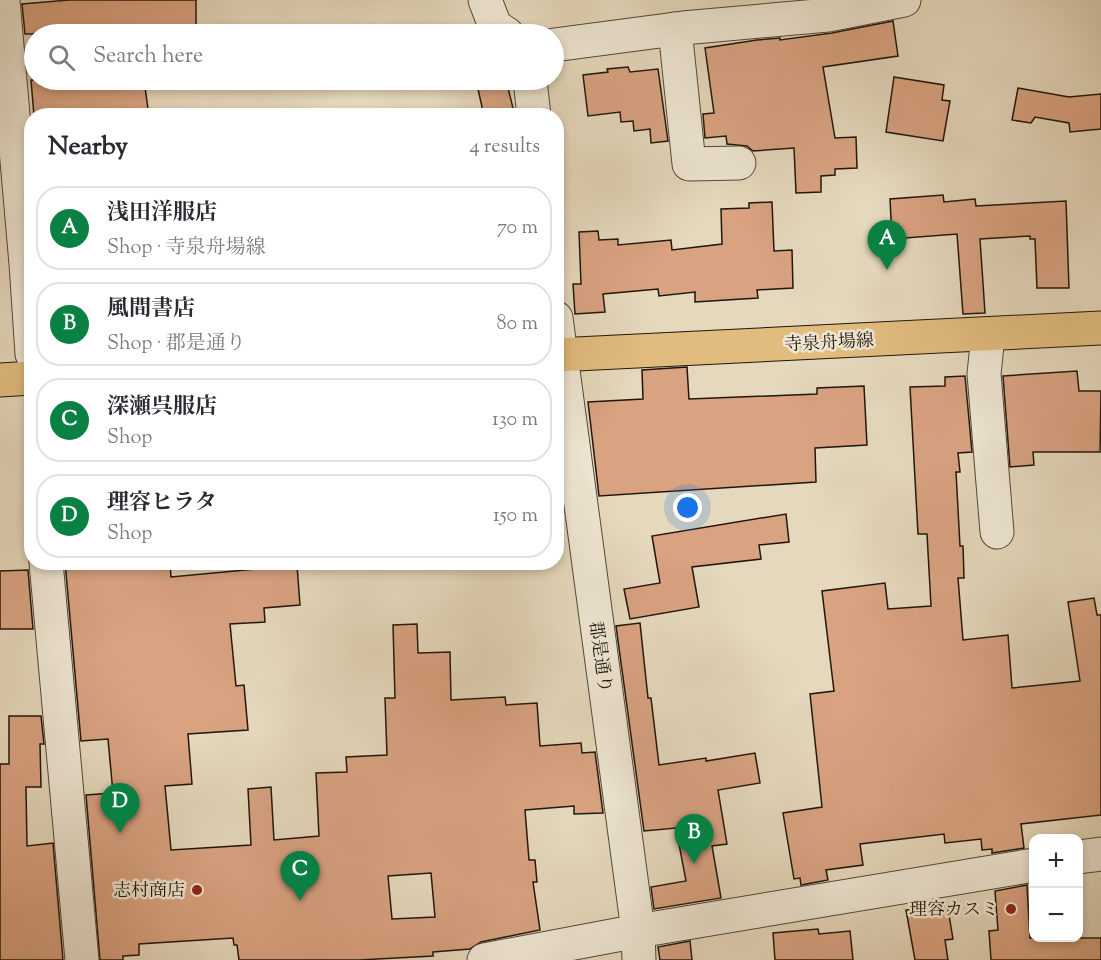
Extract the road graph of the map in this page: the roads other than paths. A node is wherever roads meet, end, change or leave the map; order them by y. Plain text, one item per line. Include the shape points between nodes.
1 (3, 0) edge
2 (485, 0) edge
3 (904, 0) edge
4 (820, 8) edge
5 (494, 24) edge
6 (675, 29) junction
7 (564, 44) edge
8 (531, 90) edge
9 (533, 108) edge
10 (739, 163) dead end
11 (24, 241) edge
12 (1101, 328) edge
13 (988, 335) junction
14 (564, 355) edge
15 (24, 378) edge
16 (0, 380) edge
17 (564, 392) edge
18 (997, 532) dead end
19 (47, 570) edge
20 (1101, 854) edge
21 (1083, 856) edge
22 (1029, 866) edge
23 (639, 946) edge
24 (82, 960) edge
25 (484, 960) edge

1 - 11 street
2 - 5 street
3 - 4 street
4 - 6 street
6 - 7 street
6 - 10 street via 689,164
8 - 9 street
12 - 13 main road, 寺泉舟場線
13 - 14 main road, 寺泉舟場線
13 - 18 street via 984,374
15 - 16 main road
17 - 23 street, 郡是通り
19 - 24 street
20 - 21 street
22 - 23 street
23 - 25 street

